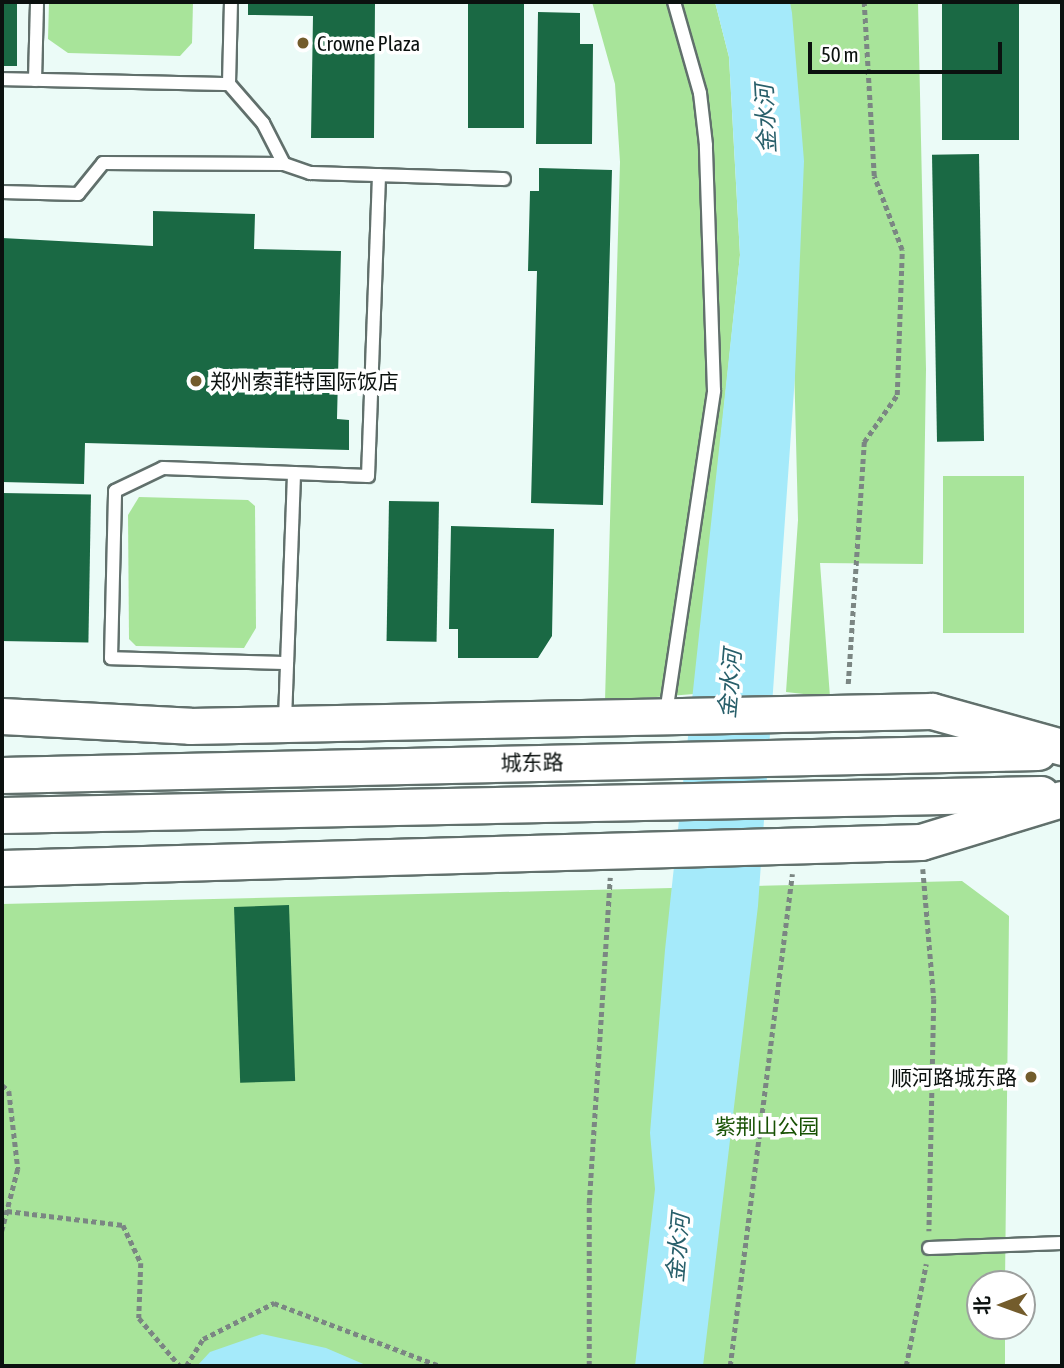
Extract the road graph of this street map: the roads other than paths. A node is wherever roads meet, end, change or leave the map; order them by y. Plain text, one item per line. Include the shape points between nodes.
1 (37, 2) edge
2 (230, 2) edge
3 (674, 2) edge
4 (2, 79) edge
5 (35, 80) junction
6 (229, 84) junction
7 (284, 164) junction
8 (379, 175) junction
9 (504, 178) dead end
10 (2, 192) edge
11 (294, 473) junction
12 (287, 663) junction
13 (2, 716) edge
14 (666, 717) junction
15 (285, 724) junction
16 (1062, 749) edge
17 (2, 775) edge
18 (1062, 794) edge
19 (1062, 799) edge
20 (2, 815) edge
21 (2, 867) edge
22 (1062, 1243) edge
23 (929, 1248) road end

1 - 5 lane
2 - 6 lane
3 - 14 lane via 700,93 706,145 714,391
4 - 5 lane
5 - 6 lane
6 - 7 lane via 263,123
7 - 8 lane via 310,173
7 - 10 lane via 103,163 78,194
8 - 9 lane
8 - 11 lane via 368,476
11 - 12 lane
11 - 12 lane via 163,468 115,491 111,658
12 - 15 lane
13 - 15 street
14 - 15 street
14 - 16 street via 932,711
16 - 17 street, 城东路
18 - 20 street, 城东路
19 - 21 street via 921,842
22 - 23 lane

